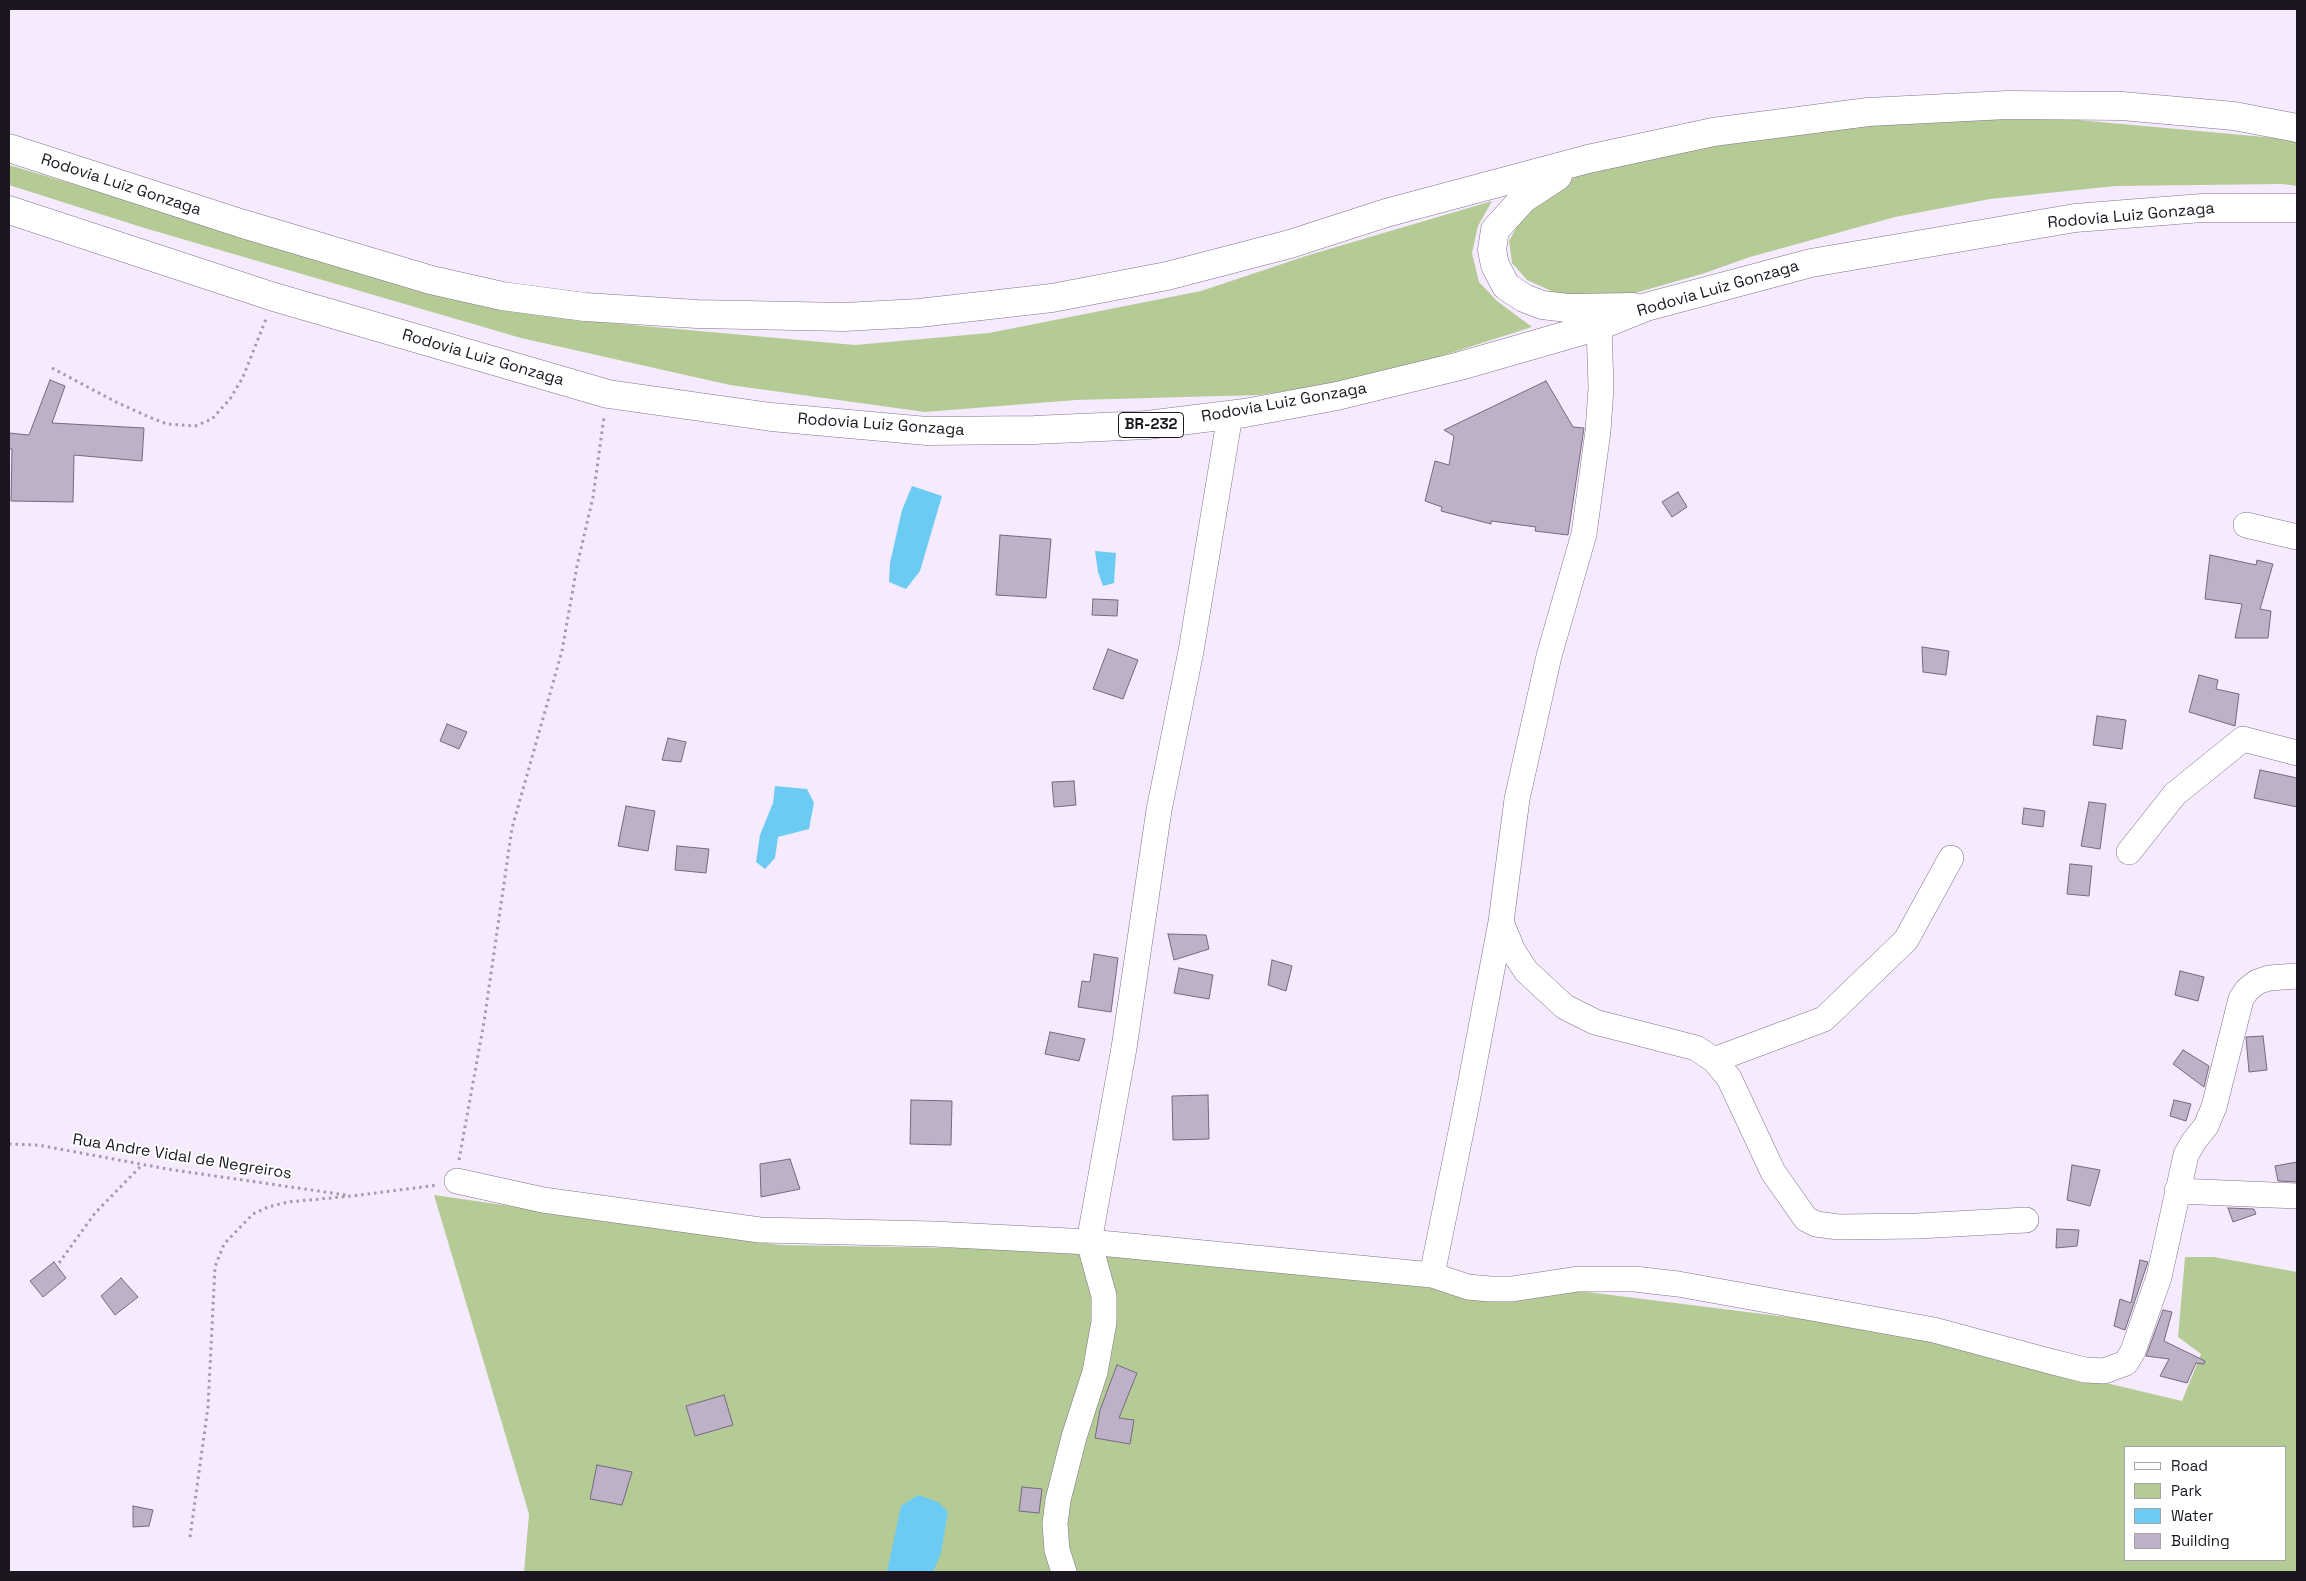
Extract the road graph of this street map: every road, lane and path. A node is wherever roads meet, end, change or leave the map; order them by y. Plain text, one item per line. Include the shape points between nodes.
1 (2297, 128) edge
2 (9, 148) edge
3 (1588, 159) junction
4 (2297, 208) edge
5 (9, 210) edge
6 (274, 297) junction
7 (1646, 306) junction
8 (1600, 326) junction
9 (52, 368) dead end
10 (608, 394) junction
11 (1230, 415) junction
12 (2246, 525) dead end
13 (2297, 537) edge
14 (2297, 753) edge
15 (2129, 852) dead end
16 (1951, 858) dead end
17 (1501, 922) junction
18 (2297, 976) edge
19 (1714, 1060) junction
20 (9, 1144) edge
21 (142, 1165) junction
22 (457, 1181) junction
23 (2177, 1191) junction
24 (352, 1196) junction
25 (2297, 1196) edge
26 (2026, 1220) dead end
27 (1089, 1242) junction
28 (59, 1263) dead end
29 (1432, 1275) junction
30 (190, 1537) dead end
31 (1064, 1572) edge

1 - 3 highway, Rodovia Luiz Gonzaga via 2234,116 2122,106 2007,105 1868,112 1713,132
2 - 3 highway, Rodovia Luiz Gonzaga via 421,278 502,296 585,307 844,317 1052,298 1167,276
3 - 7 highway via 1530,194 1507,214 1496,230 1492,250 1495,266 1506,286 1542,305 1568,308
4 - 7 highway, Rodovia Luiz Gonzaga / BR-232 via 2202,208 2075,218 1811,263
5 - 6 highway, Rodovia Luiz Gonzaga / BR-232
6 - 9 path via 243,377 230,400 212,418 194,426 168,424 149,417
6 - 10 highway, Rodovia Luiz Gonzaga / BR-232
7 - 8 highway, Rodovia Luiz Gonzaga / BR-232
8 - 11 highway, Rodovia Luiz Gonzaga / BR-232 via 1460,366 1337,396
8 - 17 street via 1598,431 1584,534 1549,656 1521,780
10 - 11 highway, Rodovia Luiz Gonzaga / BR-232 via 771,417 927,431 1147,425
10 - 22 path via 593,497 562,651 512,828
11 - 27 street via 1191,651 1160,810 1124,1048
12 - 13 street
14 - 15 street via 2243,739 2175,794
16 - 19 street via 1906,940 1824,1019
17 - 19 street via 1526,971 1565,1007 1594,1022 1696,1048
17 - 29 street
18 - 23 street via 2257,982 2241,999 2214,1106 2206,1126 2189,1148
19 - 26 street via 1729,1078 1773,1172 1806,1219 1838,1227
20 - 21 path, Rua Andre Vidal de Negreiros via 38,1145
21 - 24 path, Rua Andre Vidal de Negreiros
21 - 28 path via 95,1213
22 - 24 path
22 - 27 street via 544,1200 760,1230
23 - 25 street
23 - 29 street via 2159,1277 2133,1351 2126,1363 2104,1371 2085,1370 1934,1330 1678,1284 1634,1279 1578,1279 1490,1289 1468,1287
24 - 30 path via 268,1207 253,1214 235,1231 218,1256 208,1407
27 - 29 street
27 - 31 street via 1104,1296 1104,1322 1095,1372 1058,1500 1055,1524 1057,1550

